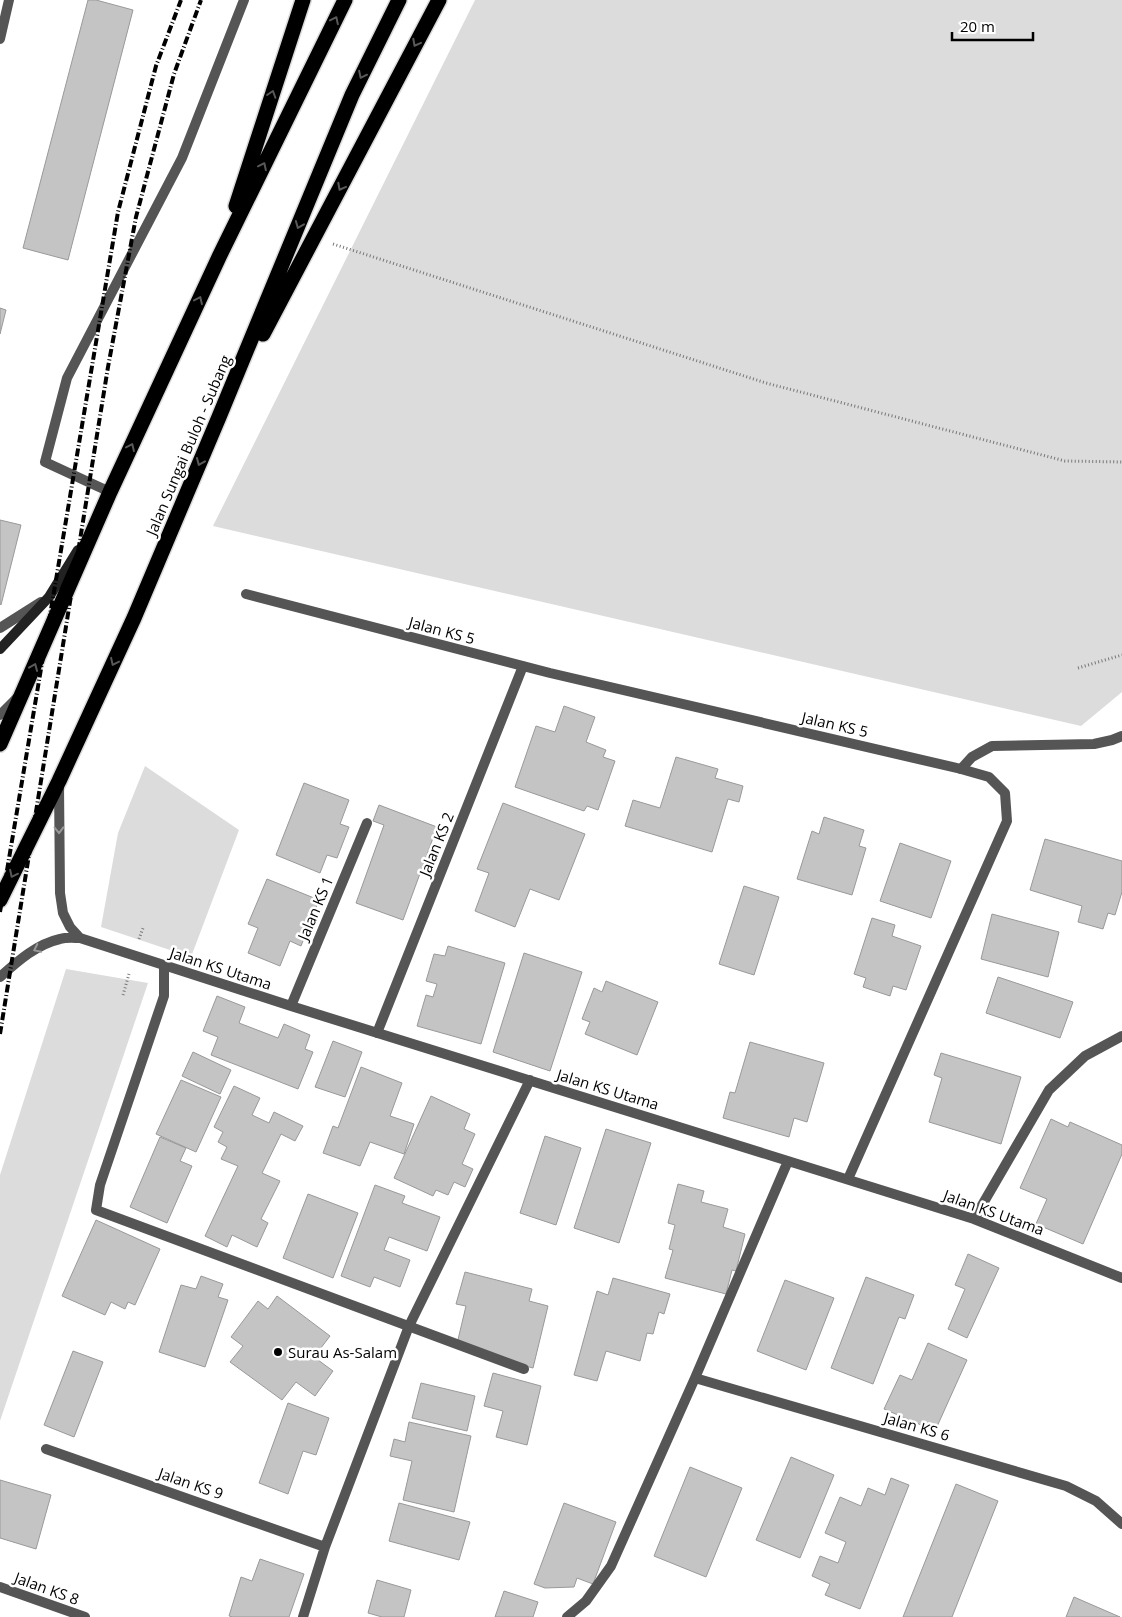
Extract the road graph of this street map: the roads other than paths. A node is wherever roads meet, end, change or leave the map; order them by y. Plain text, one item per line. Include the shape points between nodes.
1 (9, 0) edge
2 (244, 0) edge
3 (303, 0) edge
4 (345, 0) edge
5 (399, 0) edge
6 (439, 0) edge
7 (0, 39) edge
8 (219, 257) junction
9 (219, 417) junction
10 (110, 492) junction
11 (98, 520) junction
12 (246, 594) dead end
13 (49, 597) junction
14 (0, 628) edge
15 (0, 649) edge
16 (523, 666) junction
17 (24, 693) junction
18 (0, 715) edge
19 (1122, 736) edge
20 (0, 744) edge
21 (961, 769) junction
22 (59, 781) junction
23 (367, 823) dead end
24 (0, 900) edge
25 (80, 938) junction
26 (164, 965) junction
27 (0, 977) edge
28 (291, 1006) junction
29 (377, 1033) junction
30 (1122, 1036) edge
31 (530, 1080) junction
32 (788, 1161) junction
33 (848, 1179) junction
34 (974, 1219) junction
35 (1122, 1278) edge
36 (409, 1326) junction
37 (524, 1369) dead end
38 (695, 1378) junction
39 (46, 1449) dead end
40 (1122, 1524) edge
41 (325, 1547) junction
42 (0, 1587) edge
43 (85, 1617) edge
44 (303, 1617) edge
45 (567, 1617) edge

1 - 7 street
2 - 10 street via 182,158 67,378 45,462
8 -> 3 highway
8 -> 4 highway
5 -> 9 highway, Jalan Sungai Buloh - Subang via 352,95
6 -> 9 highway
10 -> 8 highway
9 -> 22 highway, Jalan Sungai Buloh - Subang via 134,618
10 - 11 highway
11 - 13 street
17 -> 11 highway
12 - 16 street, Jalan KS 5
13 - 14 street
13 - 15 street
16 - 21 street, Jalan KS 5
16 - 29 street, Jalan KS 2
17 - 18 street
17 - 20 highway
19 - 21 street via 1094,744 992,746 972,757
21 - 33 street, Jalan KS 5 via 988,777 1005,793 1007,821
22 -> 24 highway, Jalan Sungai Buloh - Subang
22 -> 25 street via 62,913
23 - 28 street, Jalan KS 1
25 - 26 street, Jalan KS Utama
25 -> 27 street via 61,939 40,947 25,955
26 - 28 street, Jalan KS Utama
26 - 36 street via 164,996 100,1185 96,1210
28 - 29 street, Jalan KS Utama
29 - 31 street, Jalan KS Utama
30 - 34 street via 1085,1056 1049,1090
31 - 32 street, Jalan KS Utama
31 - 36 street
32 - 33 street, Jalan KS Utama
32 - 38 street
33 - 34 street, Jalan KS Utama
34 - 35 street, Jalan KS Utama
36 - 37 street
36 - 41 street
38 - 40 street, Jalan KS 6 via 1066,1486 1096,1501
38 - 45 street via 611,1566 586,1601
39 - 41 street, Jalan KS 9
41 - 44 street
42 - 43 street, Jalan KS 8

